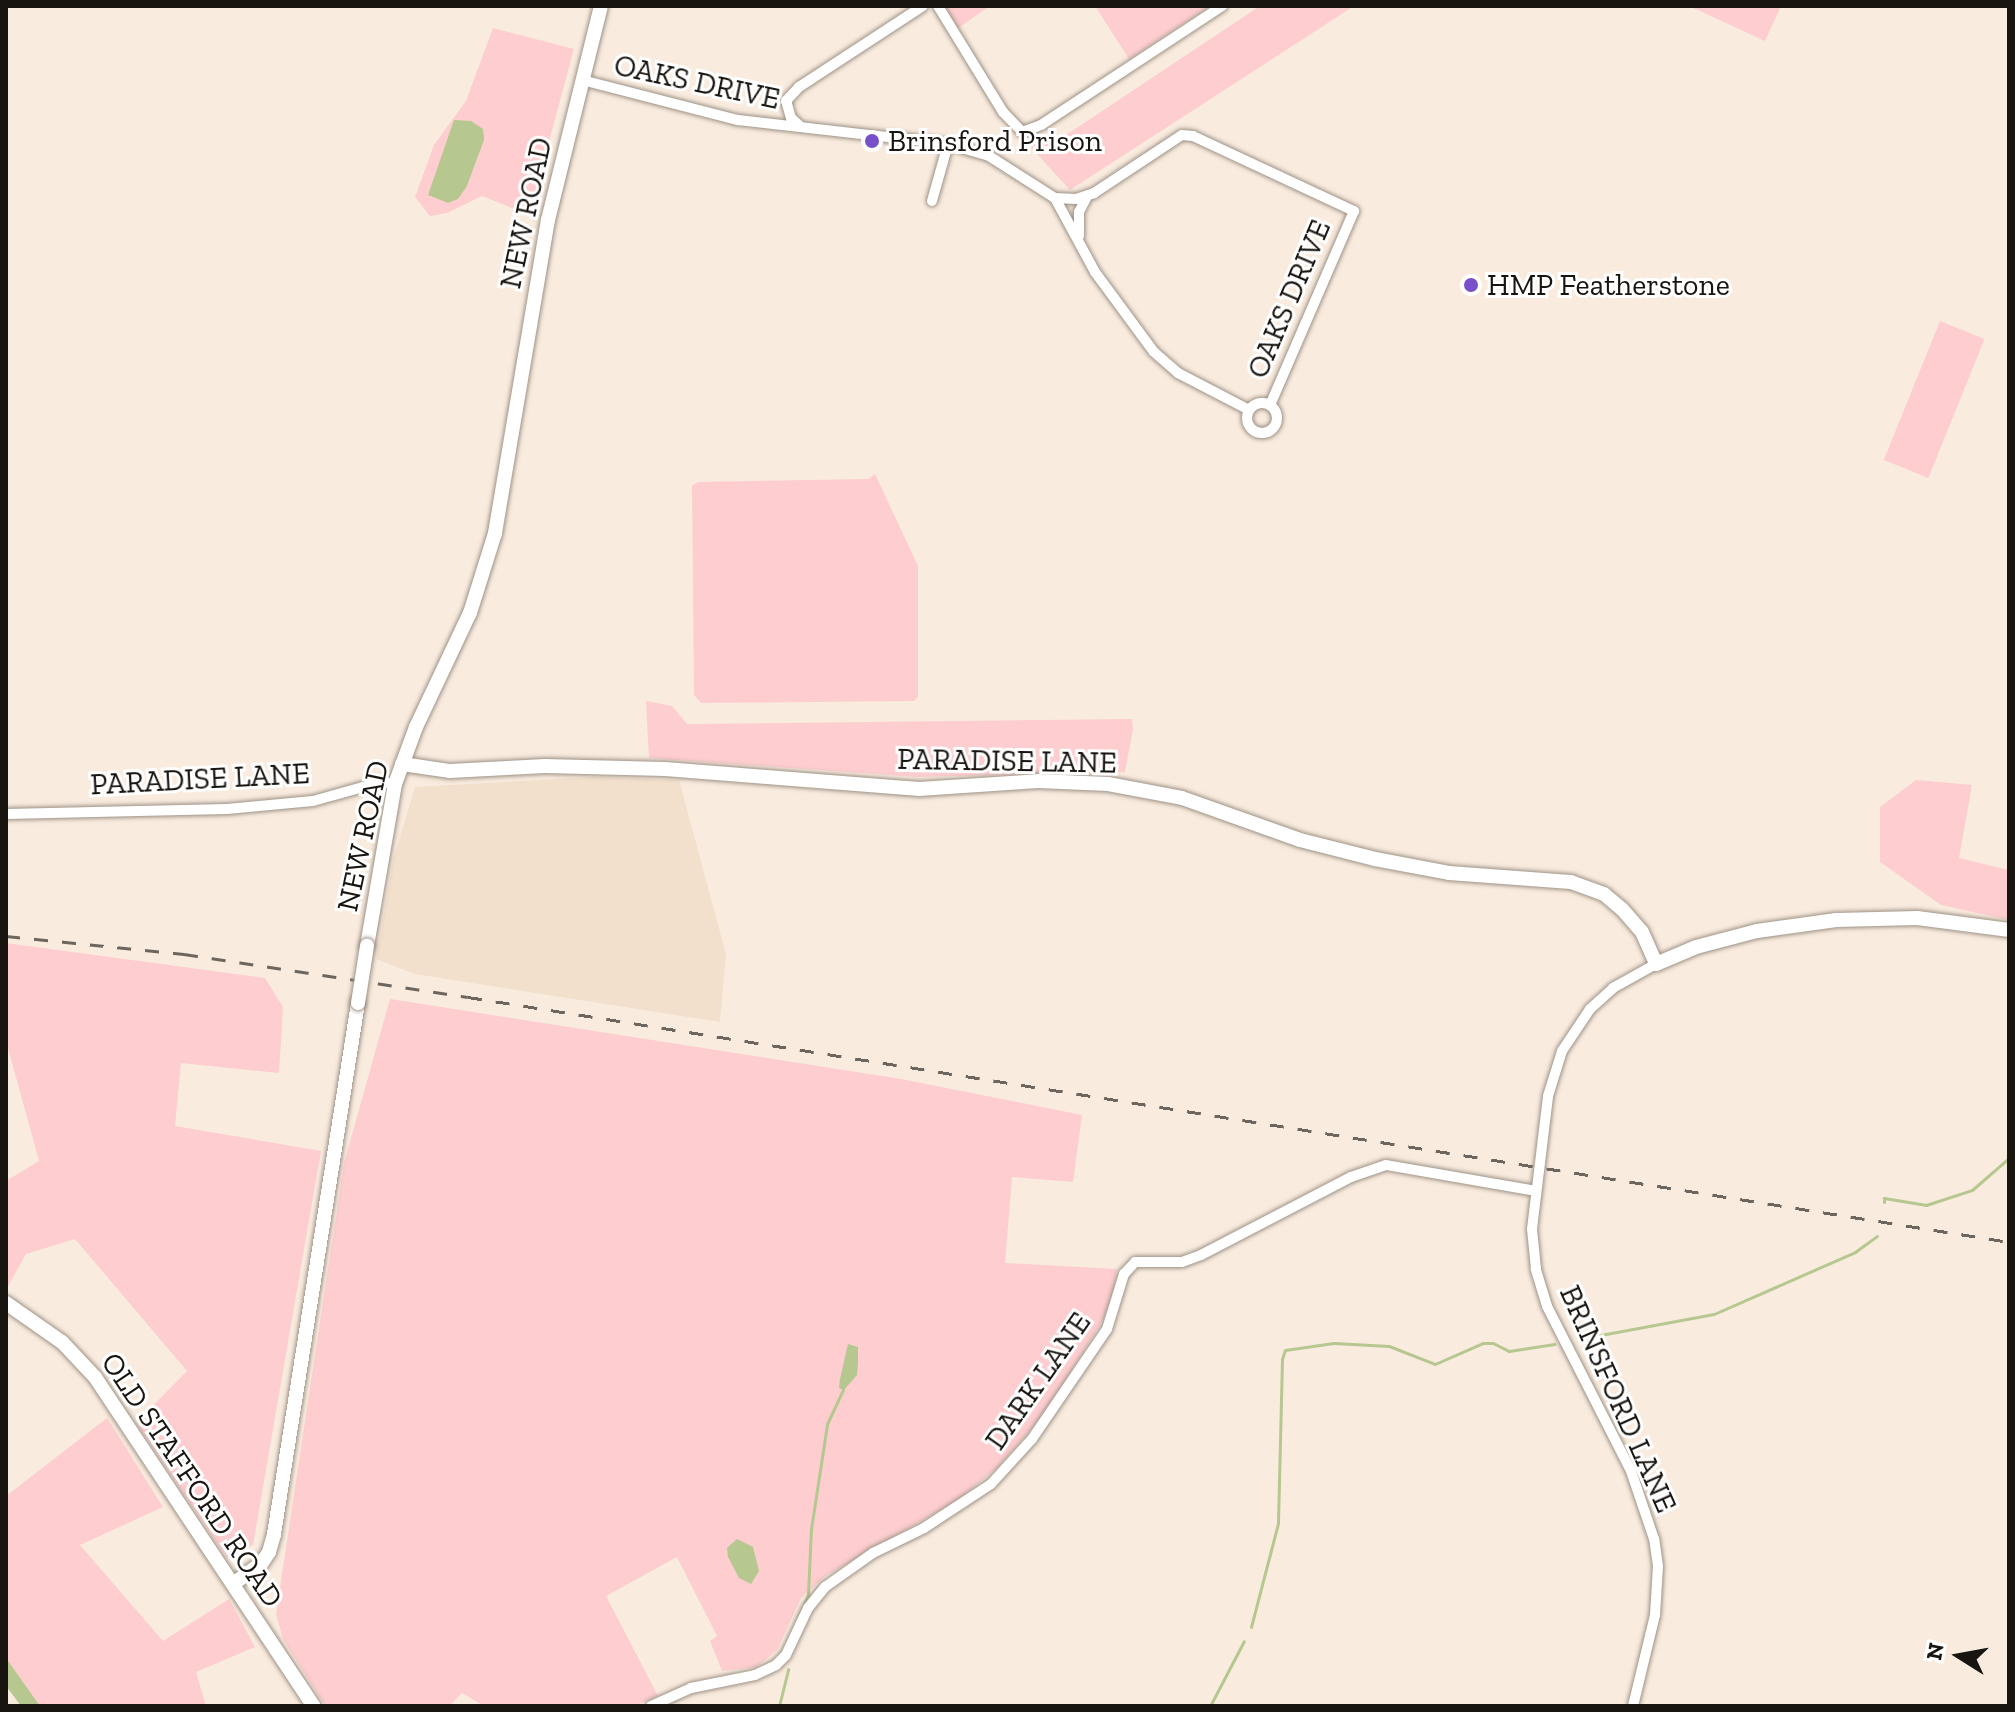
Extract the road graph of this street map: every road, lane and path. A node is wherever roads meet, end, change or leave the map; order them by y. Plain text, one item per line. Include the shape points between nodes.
1 (601, 6) edge
2 (923, 6) edge
3 (938, 6) edge
4 (1222, 6) edge
5 (582, 80) junction
6 (803, 129) junction
7 (948, 144) junction
8 (1087, 196) junction
9 (1055, 198) junction
10 (932, 201) dead end
11 (1079, 238) junction
12 (1270, 405) junction
13 (1249, 410) junction
14 (402, 764) junction
15 (395, 784) junction
16 (6, 814) edge
17 (2009, 930) edge
18 (1656, 964) junction
19 (1536, 1191) junction
20 (6, 1303) edge
21 (233, 1584) junction
22 (314, 1706) edge
23 (651, 1706) edge
24 (1633, 1706) edge

1 - 5 street, NEW ROAD
2 - 6 street, OAKS DRIVE via 799,87 786,101 791,118
3 - 4 street via 1003,112 1022,132 1041,125
5 - 6 street, OAKS DRIVE via 738,120
5 - 14 street, NEW ROAD via 548,220 495,533 470,613
6 - 7 street, OAKS DRIVE
7 - 9 street, OAKS DRIVE via 989,156
7 - 10 street
8 - 9 street, OAKS DRIVE
8 - 11 street via 1079,212
8 - 12 street, OAKS DRIVE via 1182,135 1354,211
9 - 11 street, OAKS DRIVE
11 - 13 street, OAKS DRIVE via 1095,272 1154,352 1178,373
12 - 13 street via 1256,404
12 - 13 street via 1278,419 1266,433 1251,428
14 - 15 street, NEW ROAD
14 - 18 street, PARADISE LANE via 450,771 650,768 919,789 1022,782 1108,784 1182,798 1300,840 1375,859 1449,873 1571,882 1604,894 1622,909 1642,932
15 - 16 street, PARADISE LANE via 381,782 313,801 227,809
15 - 21 street, NEW ROAD, bridge via 274,1534 261,1564
17 - 18 street via 1917,918 1836,920 1757,931
18 - 19 street, BRINSFORD LANE via 1613,988 1573,1030 1548,1096
19 - 23 street, DARK LANE via 1386,1165 1351,1177 1201,1255 1182,1262 1135,1262 1124,1274 1107,1329 1032,1439 991,1484 825,1587 776,1665 755,1675 691,1688
19 - 24 street, BRINSFORD LANE via 1533,1250 1540,1287 1631,1471 1654,1539 1655,1615
20 - 21 street, OLD STAFFORD ROAD via 62,1342 95,1377
21 - 22 street, OLD STAFFORD ROAD

